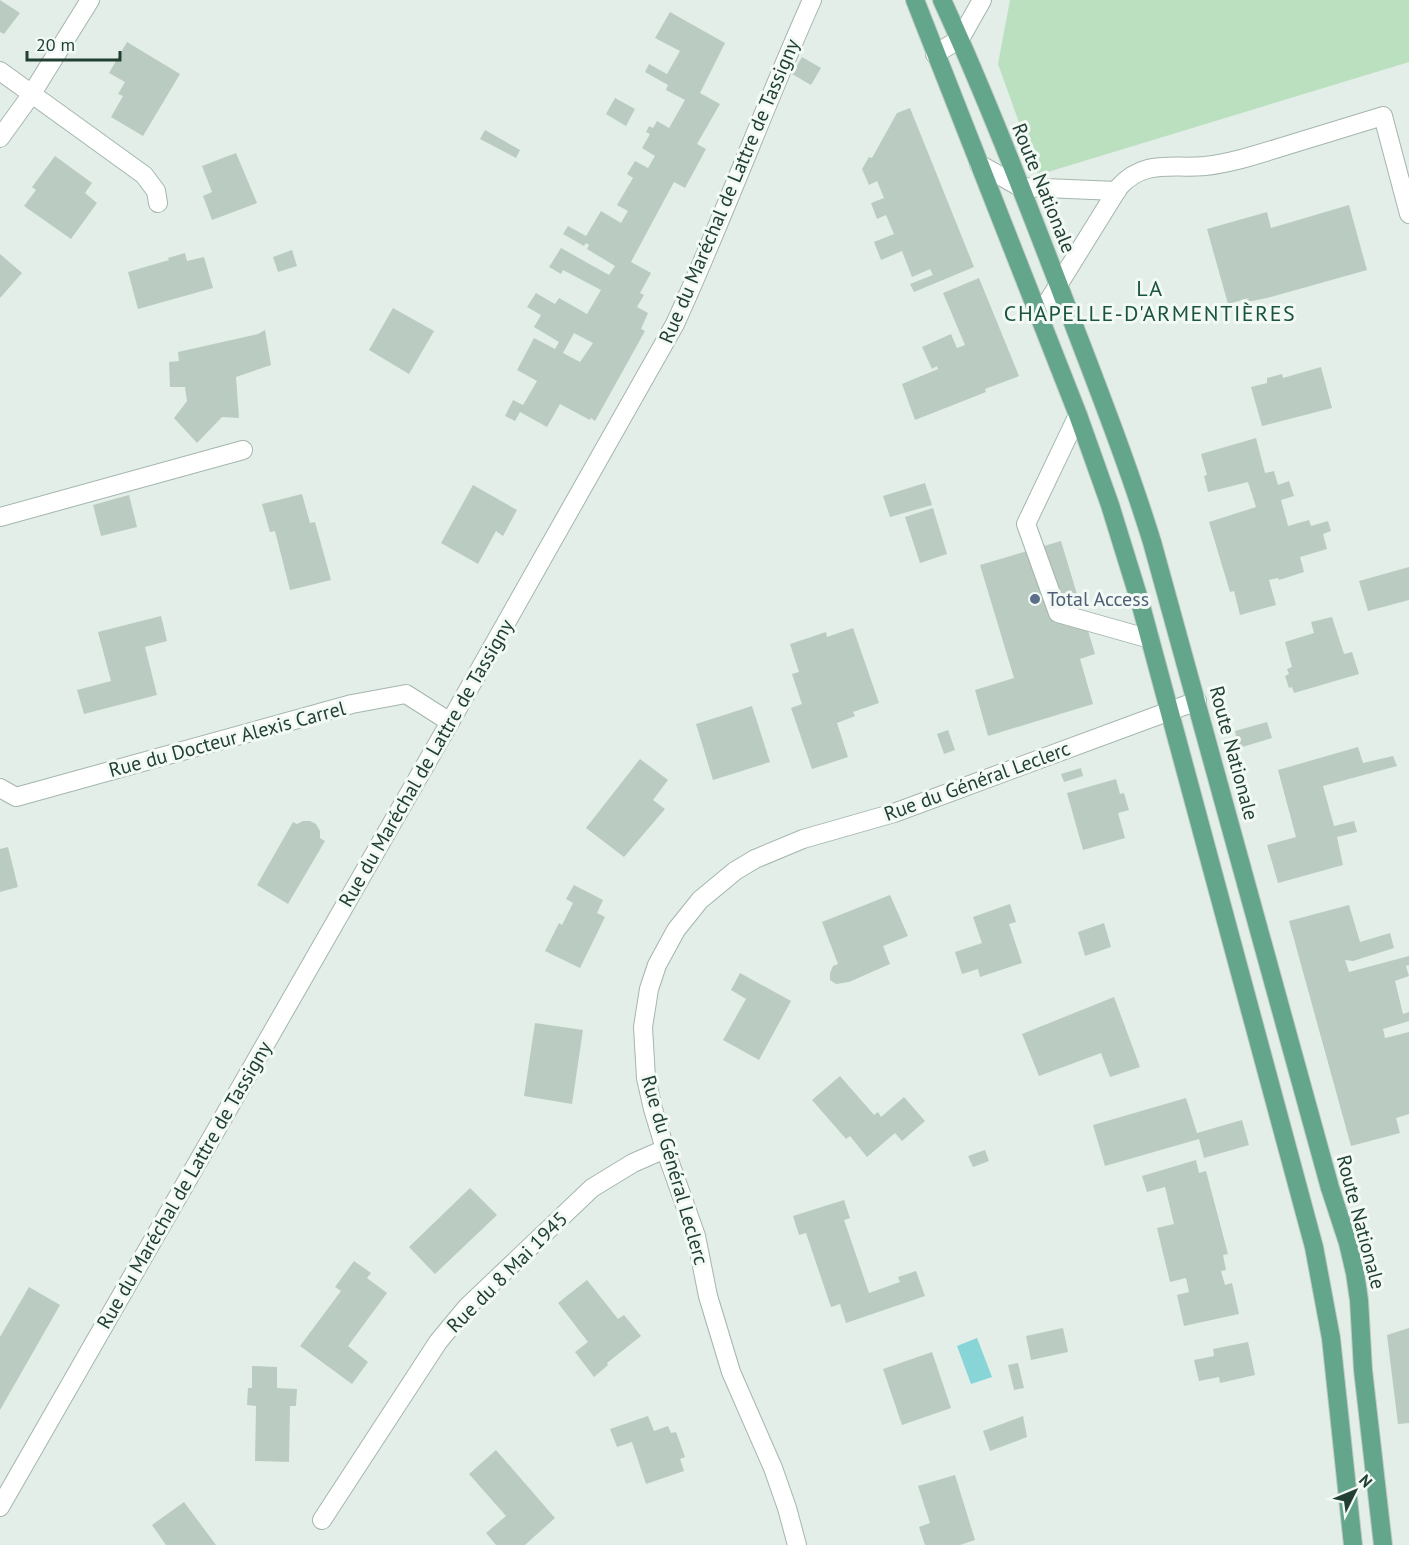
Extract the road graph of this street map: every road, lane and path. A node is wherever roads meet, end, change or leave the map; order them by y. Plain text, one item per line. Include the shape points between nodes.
1 (90, 0) edge
2 (812, 0) edge
3 (915, 0) edge
4 (942, 0) edge
5 (982, 0) edge
6 (960, 39) junction
7 (935, 54) junction
8 (0, 71) edge
9 (31, 95) junction
10 (0, 138) edge
11 (979, 164) junction
12 (1020, 187) junction
13 (1117, 191) junction
14 (158, 203) dead end
15 (1409, 214) edge
16 (1058, 284) junction
17 (1038, 316) junction
18 (1078, 415) junction
19 (243, 450) dead end
20 (0, 517) edge
21 (1150, 639) junction
22 (1197, 701) junction
23 (1170, 710) junction
24 (450, 723) junction
25 (0, 788) edge
26 (665, 1149) junction
27 (0, 1507) edge
28 (322, 1520) dead end
29 (797, 1545) edge
30 (1353, 1545) edge
31 (1383, 1545) edge

1 - 9 street
2 - 24 street, Rue du Maréchal de Lattre de Tassigny via 675,324
3 - 7 main road
4 - 6 main road, Route Nationale
5 - 6 street
6 - 7 street
6 - 12 main road, Route Nationale
7 - 11 main road
8 - 9 street
9 - 10 street
9 - 14 street via 144,175 156,191
11 - 12 street
11 - 17 main road
12 - 13 street
12 - 16 main road, Route Nationale
13 - 15 street via 1135,172 1147,168 1224,163 1383,116
13 - 16 street
16 - 17 street
16 - 22 main road, Route Nationale via 1133,482
17 - 18 main road
18 - 21 main road via 1113,514
18 - 21 street via 1026,524 1058,613
19 - 20 street
21 - 23 main road
22 - 23 street, Rue du Général Leclerc
22 - 31 main road, Route Nationale via 1355,1273
23 - 26 street, Rue du Général Leclerc via 894,813 778,848 714,887 672,937 657,965 645,1010 646,1078
23 - 30 main road via 1314,1247 1330,1338
24 - 25 street, Rue du Docteur Alexis Carrel via 406,694 352,705 16,797
24 - 27 street, Rue du Maréchal de Lattre de Tassigny
26 - 28 street, Rue du 8 Mai 1945 via 592,1188 467,1307 438,1342
26 - 29 street, Rue du Général Leclerc via 696,1236 708,1296 731,1372 766,1449

